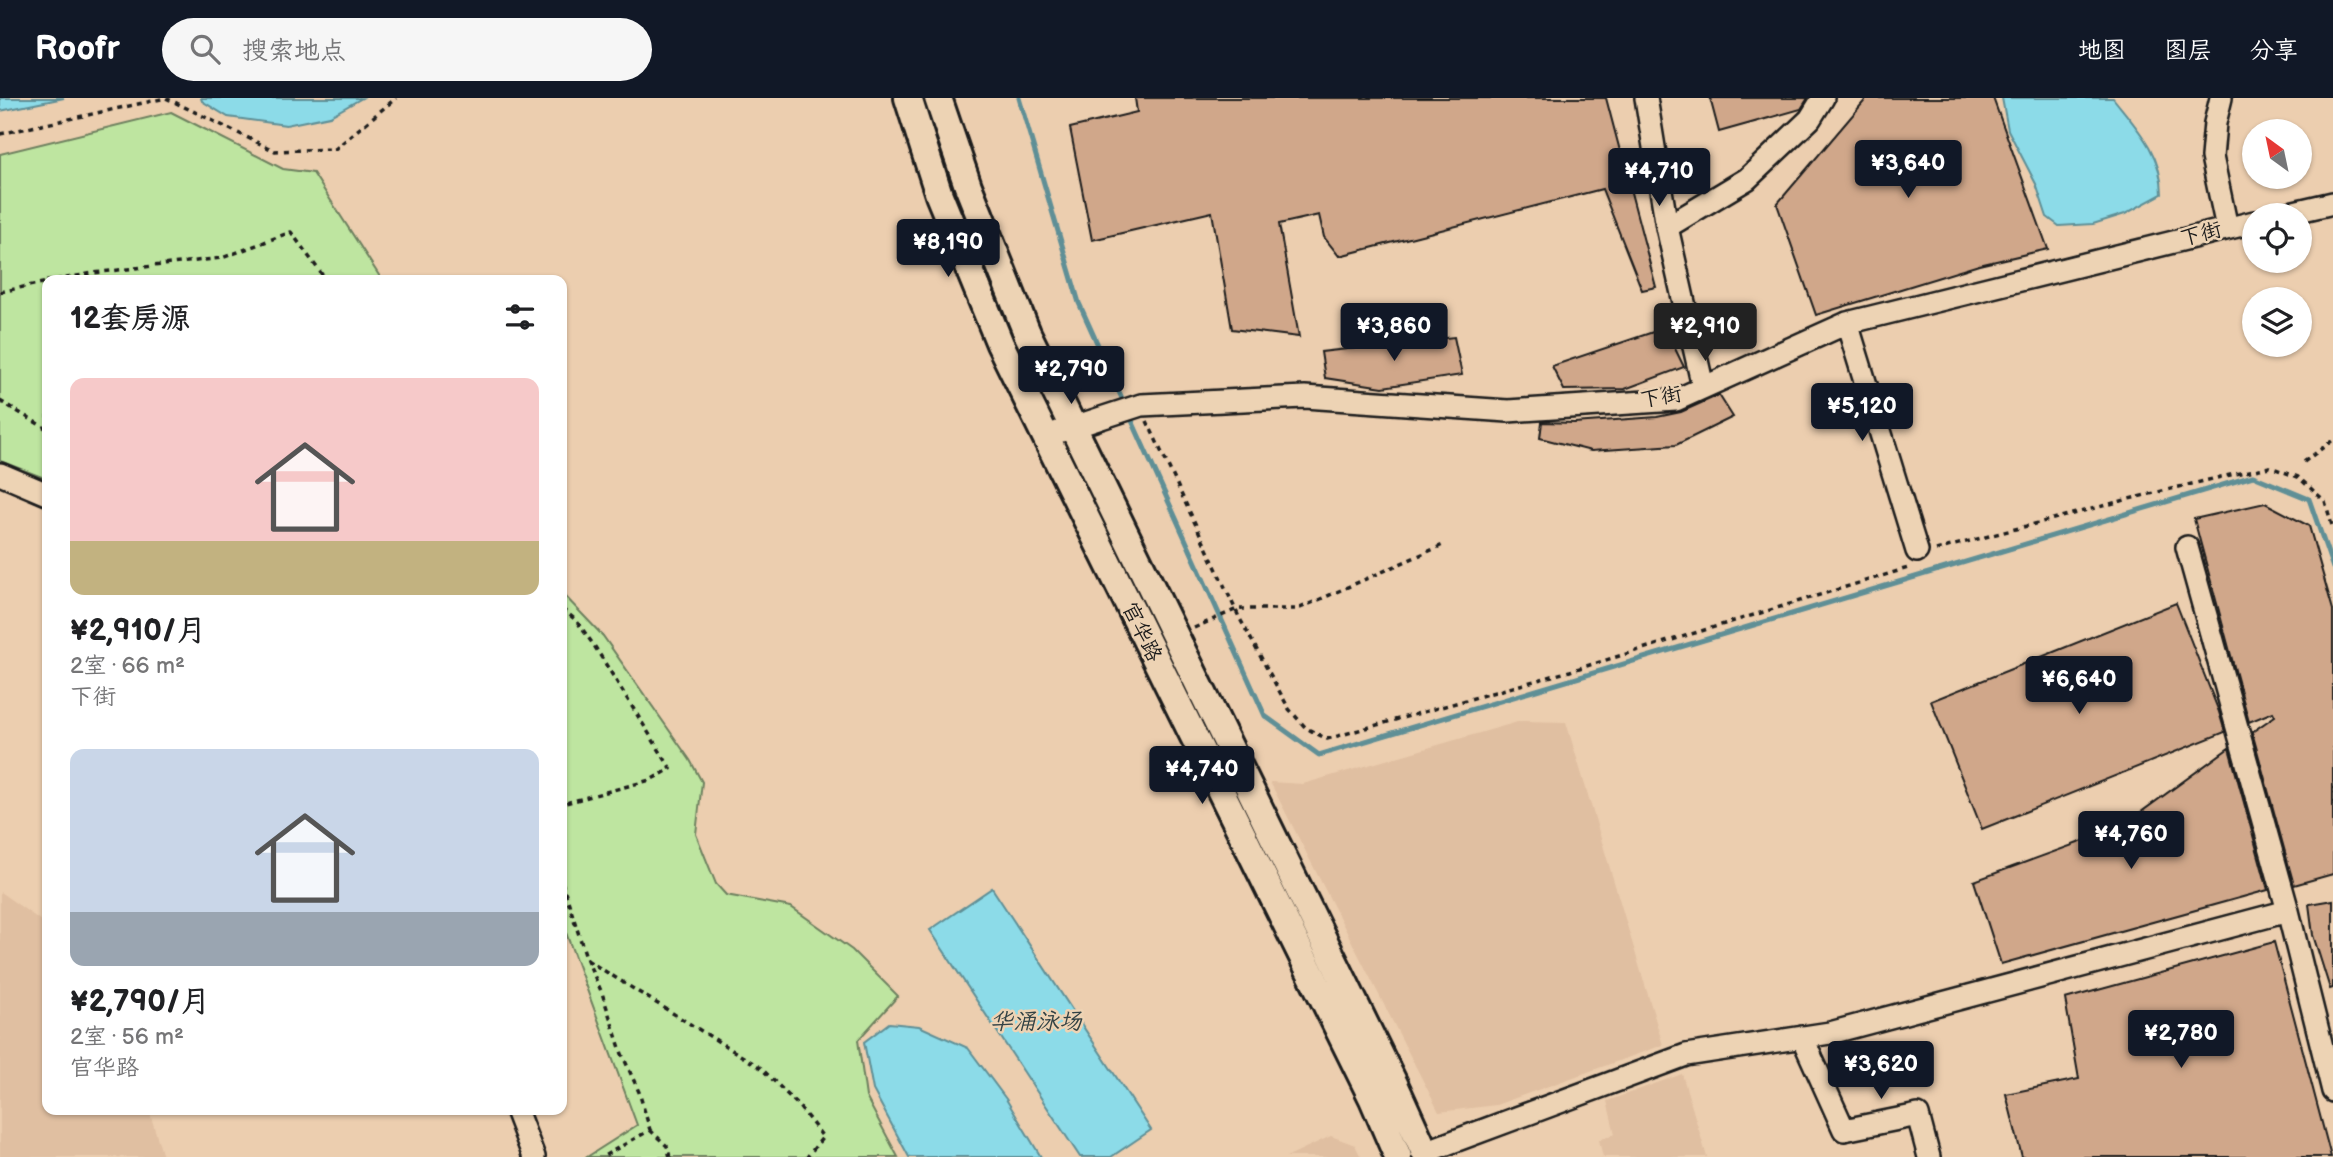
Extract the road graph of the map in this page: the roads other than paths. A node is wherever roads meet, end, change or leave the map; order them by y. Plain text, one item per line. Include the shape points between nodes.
1 (908, 98) edge
2 (938, 98) edge
3 (1646, 98) edge
4 (1823, 98) edge
5 (2221, 98) edge
6 (2333, 203) edge
7 (2312, 208) edge
8 (2242, 225) edge
9 (1667, 227) junction
10 (2227, 228) junction
11 (1847, 323) junction
12 (1703, 387) junction
13 (1074, 427) junction
14 (1046, 436) junction
15 (0, 474) edge
16 (42, 492) edge
17 (2187, 547) dead end
18 (1923, 555) road end
19 (2288, 911) junction
20 (1802, 1037) junction
21 (2333, 1091) edge
22 (518, 1115) edge
23 (1426, 1154) edge
24 (534, 1157) edge
25 (1398, 1157) edge
26 (1929, 1157) edge

1 - 14 main road, 官华路 via 939,195 1000,344
2 - 13 main road, 官华路 via 1027,333
3 - 9 street
4 - 9 street via 1810,119 1747,179
5 - 10 street via 2212,157
6 - 7 street
8 - 10 street, 下街
9 - 12 street
10 - 11 street, 下街
11 - 12 street, 下街
11 - 18 street
12 - 13 street, 下街 via 1676,400 1508,411 1305,397 1141,405
13 - 14 street, 下街
13 - 23 main road, 官华路
14 - 25 main road, 官华路
15 - 16 street
17 - 19 street
19 - 20 street via 1843,1030
19 - 21 street
20 - 23 street via 1686,1055
20 - 26 street via 1844,1130 1919,1115
22 - 24 street

